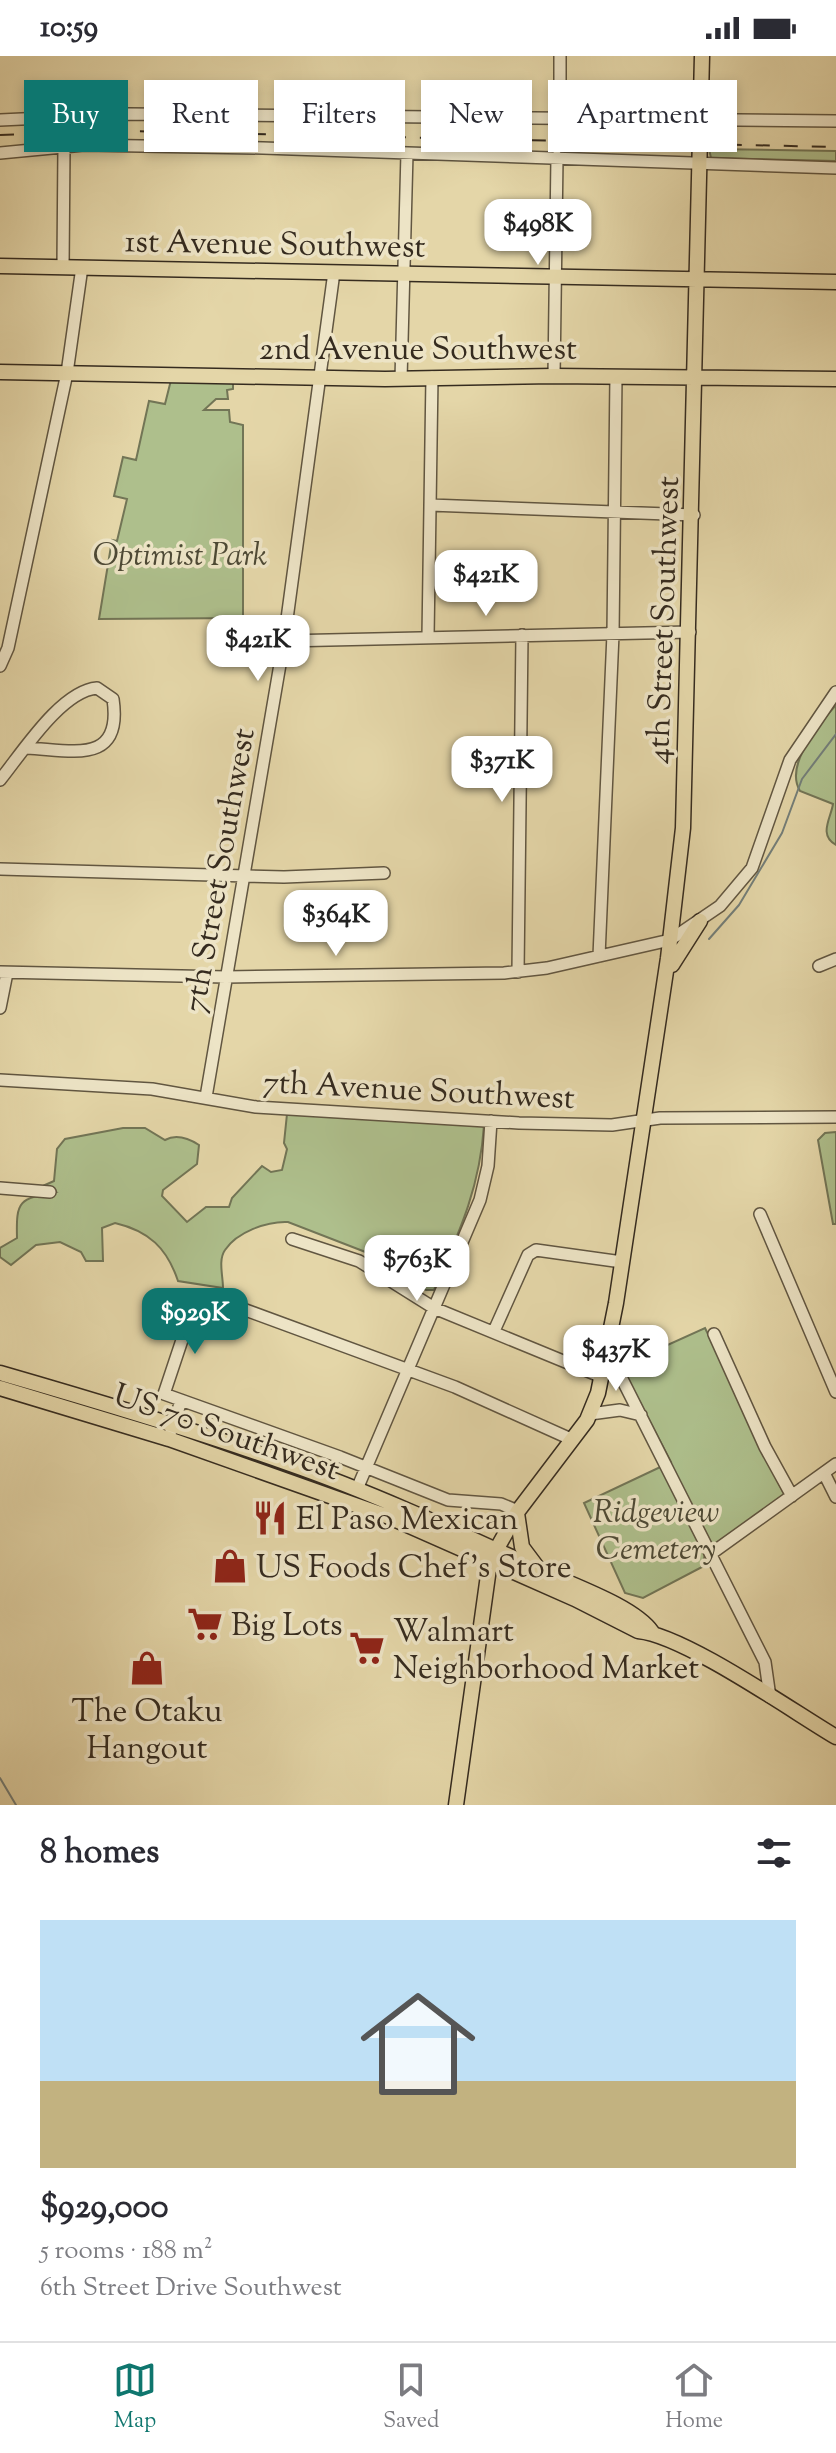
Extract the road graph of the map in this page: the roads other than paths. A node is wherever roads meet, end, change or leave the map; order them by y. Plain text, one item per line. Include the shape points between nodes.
1 (560, 56) edge
2 (702, 56) edge
3 (560, 80) edge
4 (702, 80) edge
5 (548, 118) edge
6 (0, 120) edge
7 (737, 120) edge
8 (836, 121) edge
9 (128, 147) edge
10 (24, 150) edge
11 (64, 152) edge
12 (700, 152) edge
13 (0, 153) edge
14 (407, 153) junction
15 (557, 157) junction
16 (700, 163) junction
17 (836, 168) edge
18 (0, 266) edge
19 (63, 267) junction
20 (82, 267) junction
21 (334, 272) junction
22 (403, 273) junction
23 (555, 277) junction
24 (696, 279) junction
25 (836, 282) edge
26 (0, 372) edge
27 (67, 373) junction
28 (554, 376) junction
29 (616, 376) junction
30 (432, 377) junction
31 (321, 378) junction
32 (697, 378) junction
33 (401, 379) junction
34 (836, 379) edge
35 (430, 505) junction
36 (614, 511) junction
37 (694, 515) junction
38 (690, 632) junction
39 (613, 634) junction
40 (522, 635) junction
41 (428, 637) junction
42 (5, 639) edge
43 (284, 641) junction
44 (0, 666) edge
45 (836, 692) edge
46 (27, 748) junction
47 (0, 780) edge
48 (0, 869) edge
49 (384, 873) dead end
50 (243, 875) junction
51 (700, 921) junction
52 (670, 940) junction
53 (599, 956) junction
54 (836, 959) edge
55 (819, 966) dead end
56 (4, 972) edge
57 (518, 972) junction
58 (226, 977) junction
59 (662, 995) junction
60 (0, 1008) edge
61 (0, 1080) edge
62 (206, 1097) junction
63 (836, 1117) edge
64 (644, 1120) junction
65 (491, 1121) junction
66 (0, 1188) edge
67 (50, 1192) dead end
68 (760, 1214) dead end
69 (292, 1239) dead end
70 (622, 1262) junction
71 (434, 1308) junction
72 (494, 1331) junction
73 (714, 1334) dead end
74 (610, 1338) junction
75 (408, 1370) junction
76 (0, 1373) edge
77 (602, 1377) junction
78 (0, 1388) edge
79 (836, 1392) edge
80 (181, 1401) junction
81 (590, 1414) junction
82 (641, 1415) junction
83 (171, 1432) junction
84 (573, 1440) junction
85 (836, 1464) edge
86 (368, 1467) junction
87 (824, 1473) junction
88 (357, 1489) junction
89 (792, 1496) junction
90 (836, 1497) edge
91 (518, 1511) junction
92 (712, 1553) junction
93 (493, 1556) junction
94 (540, 1570) junction
95 (519, 1575) junction
96 (484, 1588) junction
97 (652, 1632) junction
98 (770, 1697) junction
99 (836, 1737) edge
100 (456, 1805) edge

1 - 3 street
2 - 4 main road, 4th Street Southwest
5 - 6 street via 129,114
7 - 8 street
9 - 14 street
10 - 13 street
11 - 19 street
12 - 16 main road, 4th Street Southwest
14 - 15 street
14 - 22 street
15 - 16 street
15 - 23 street
16 - 17 street
16 - 24 main road, 4th Street Southwest
18 - 19 main road, 1st Avenue Southwest
19 - 20 main road, 1st Avenue Southwest
20 - 21 main road, 1st Avenue Southwest
20 - 27 street
21 - 22 main road, 1st Avenue Southwest
21 - 31 street, 7th Street Southwest
22 - 23 main road, 1st Avenue Southwest
22 - 33 street
23 - 24 main road, 1st Avenue Southwest
23 - 28 street
24 - 25 main road, 1st Avenue Southwest
24 - 32 main road, 4th Street Southwest
26 - 27 main road, 2nd Avenue Southwest
27 - 31 main road, 2nd Avenue Southwest
27 - 42 street
28 - 29 main road, 2nd Avenue Southwest
28 - 30 main road, 2nd Avenue Southwest
29 - 32 main road, 2nd Avenue Southwest
29 - 36 street
30 - 33 main road, 2nd Avenue Southwest
30 - 35 street
31 - 33 main road, 2nd Avenue Southwest
31 - 43 street, 7th Street Southwest
32 - 34 main road, 2nd Avenue Southwest
32 - 37 main road, 4th Street Southwest
35 - 36 street
35 - 41 street
36 - 37 street
36 - 39 street
37 - 38 main road, 4th Street Southwest
38 - 39 street
38 - 52 main road, 4th Street Southwest via 683,828
39 - 40 street
39 - 53 street
40 - 41 street
40 - 57 street
41 - 43 street
42 - 44 street
43 - 50 street, 7th Street Southwest
45 - 51 street via 790,760 744,881
46 - 46 street via 82,692 100,689 113,699 112,731 103,745 89,751
46 - 47 street
48 - 50 street
49 - 50 street
50 - 58 street, 7th Street Southwest
51 - 52 street
51 - 59 main road via 680,947
52 - 53 street
52 - 59 main road, 4th Street Southwest
53 - 57 street
54 - 55 street
56 - 58 street
56 - 60 street
57 - 58 street
58 - 62 street, 7th Street Southwest
59 - 64 main road, 4th Street Southwest
61 - 62 street, 7th Avenue Southwest
62 - 65 street, 7th Avenue Southwest via 256,1107
63 - 64 street, 7th Avenue Southwest
64 - 65 street, 7th Avenue Southwest via 612,1125
64 - 70 main road, 4th Street Southwest
65 - 71 street via 480,1200
66 - 67 street
68 - 79 street
69 - 71 street via 359,1261
70 - 72 street via 536,1250 528,1255
70 - 74 main road, 4th Street Southwest
71 - 72 street
71 - 75 street
72 - 77 street
73 - 89 street
74 - 77 main road, 4th Street Southwest
74 - 82 street via 618,1370
75 - 80 street via 202,1297 194,1304 164,1394
75 - 84 street
75 - 86 street
76 - 83 main road, US 70 Southwest
77 - 81 main road, 4th Street Southwest
78 - 83 main road, US 70 Southwest
80 - 83 street
80 - 86 street
81 - 82 street via 620,1410
81 - 84 main road, 4th Street Southwest
82 - 92 street
83 - 88 main road, US 70 Southwest
83 - 93 main road, US 70 Southwest
84 - 91 main road, 4th Street Southwest
85 - 87 street
86 - 88 street
86 - 91 street via 448,1500 501,1504
87 - 89 street
87 - 90 street
88 - 93 main road, US 70 Southwest
89 - 92 street
91 - 93 main road, 4th Street Southwest
91 - 94 main road via 522,1547
92 - 98 street via 765,1662
93 - 94 main road, US 70 Southwest
93 - 95 main road, US 70 Southwest
93 - 96 main road, 4th Street Southwest
94 - 97 main road, US 70 Southwest via 644,1621
95 - 96 main road
95 - 97 main road, US 70 Southwest via 638,1631
96 - 100 main road, 4th Street Southwest
97 - 98 main road, US 70 Southwest
98 - 99 main road, US 70 Southwest

